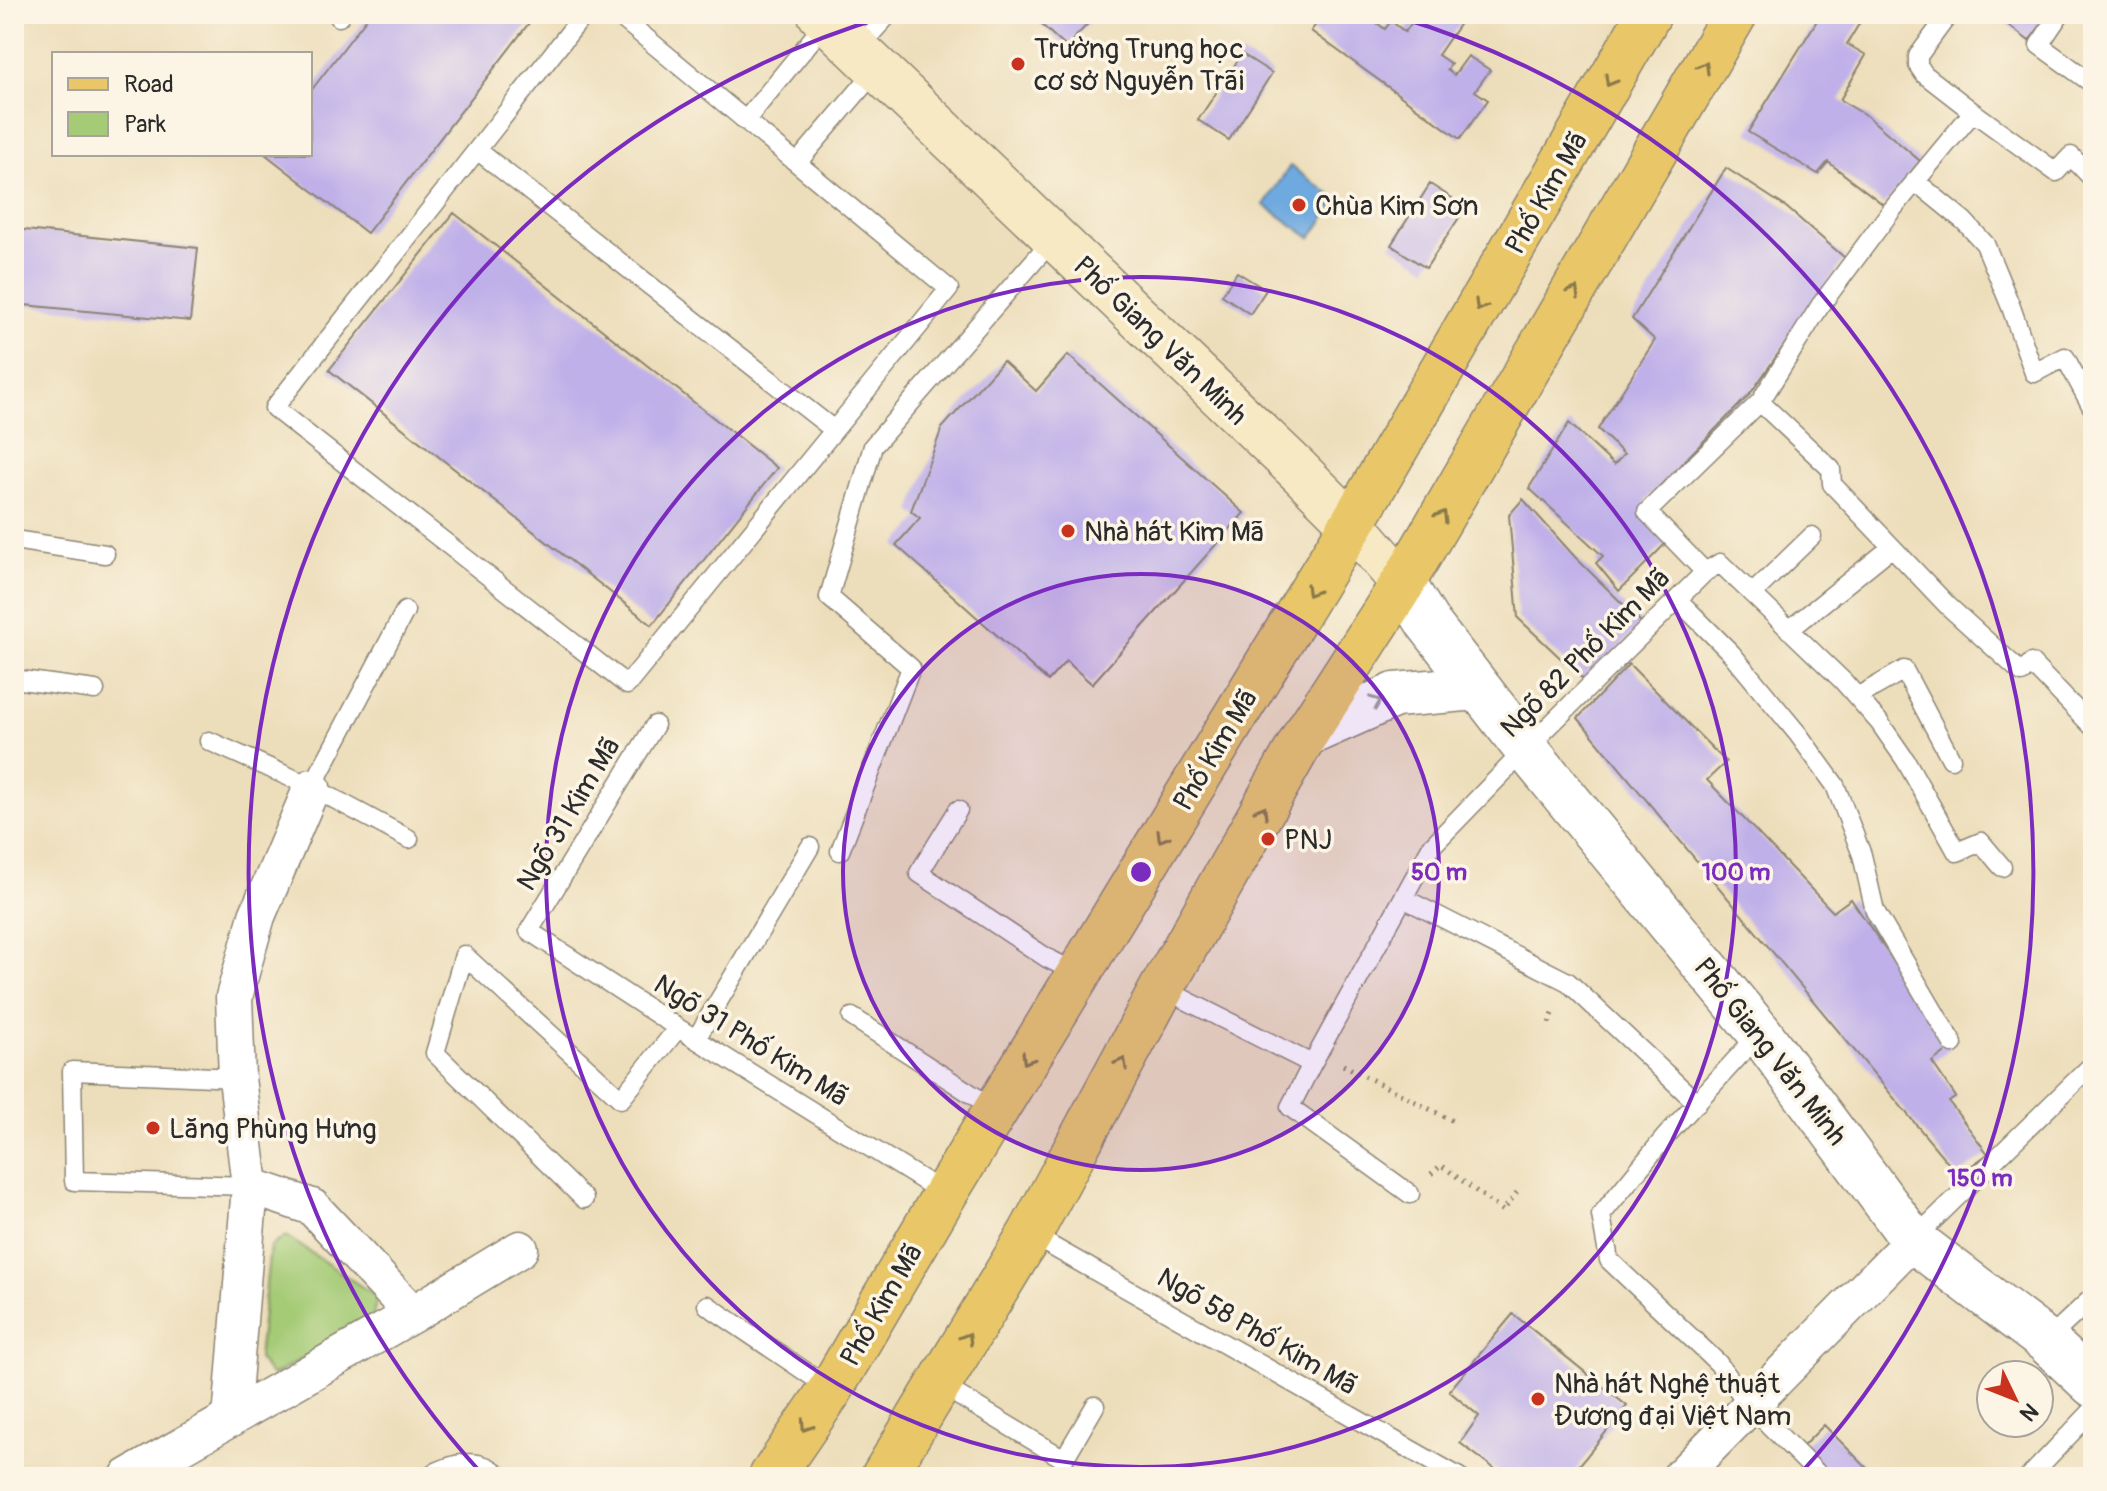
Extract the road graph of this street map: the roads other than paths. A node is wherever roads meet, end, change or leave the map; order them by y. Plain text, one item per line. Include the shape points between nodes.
1 (584, 14) edge
2 (617, 14) edge
3 (889, 14) edge
4 (1649, 14) edge
5 (1735, 14) edge
6 (1949, 14) edge
7 (2060, 14) edge
8 (845, 38) edge
9 (2093, 84) edge
10 (1973, 112) junction
11 (745, 121) junction
12 (477, 150) junction
13 (797, 163) junction
14 (2093, 179) edge
15 (1915, 181) junction
16 (1054, 238) junction
17 (1760, 402) junction
18 (2093, 409) edge
19 (834, 430) junction
20 (1352, 524) junction
21 (1812, 536) dead end
22 (14, 540) edge
23 (1892, 547) junction
24 (105, 554) dead end
25 (1705, 572) junction
26 (1403, 583) junction
27 (1752, 594) junction
28 (1678, 600) junction
29 (405, 611) dead end
30 (1789, 630) junction
31 (14, 679) edge
32 (1477, 688) junction
33 (95, 690) dead end
34 (1857, 697) junction
35 (655, 725) dead end
36 (2093, 727) edge
37 (1305, 735) junction
38 (209, 741) dead end
39 (1526, 749) junction
40 (1951, 759) dead end
41 (312, 787) junction
42 (958, 810) dead end
43 (409, 839) dead end
44 (810, 847) dead end
45 (840, 851) dead end
46 (2002, 867) dead end
47 (1403, 898) junction
48 (529, 931) joint
49 (1079, 974) junction
50 (1162, 988) junction
51 (852, 1017) dead end
52 (678, 1028) junction
53 (1760, 1033) junction
54 (696, 1039) junction
55 (1953, 1044) dead end
56 (1315, 1058) junction
57 (2093, 1064) edge
58 (237, 1078) junction
59 (1697, 1103) junction
60 (996, 1110) junction
61 (250, 1186) junction
62 (945, 1194) junction
63 (1410, 1194) road end
64 (584, 1199) dead end
65 (1030, 1234) junction
66 (1913, 1240) junction
67 (520, 1249) dead end
68 (2093, 1297) edge
69 (707, 1305) dead end
70 (413, 1314) junction
71 (2046, 1341) junction
72 (939, 1384) junction
73 (2093, 1385) edge
74 (831, 1389) junction
75 (1749, 1405) junction
76 (1095, 1406) dead end
77 (2093, 1410) edge
78 (231, 1419) junction
79 (128, 1477) edge
80 (427, 1477) edge
81 (501, 1477) edge
82 (771, 1477) edge
83 (883, 1477) edge
84 (1459, 1477) edge
85 (1680, 1477) edge
86 (1821, 1477) edge
87 (2029, 1477) edge

1 - 12 lane
2 - 11 lane
3 - 8 lane
4 -> 20 main road, Phố Kim Mã
26 -> 5 main road
6 - 10 lane via 1918,56 1918,65
7 - 9 lane via 2039,45
8 - 11 lane
8 - 13 lane
8 - 16 main road, Phố Giang Văn Minh
10 - 14 lane via 2056,172 2071,156
10 - 15 lane, Ngõ 82 Phố Kim Mã
11 - 13 lane
12 - 19 lane
12 - 19 lane via 274,408 627,685
13 - 19 lane via 949,289
15 - 17 lane, Ngõ 82 Phố Kim Mã via 1820,306
15 - 18 lane via 1985,244 2034,373 2065,357
16 - 20 main road, Phố Giang Văn Minh
16 - 45 lane via 873,446 829,597 911,668
17 - 23 lane via 1831,469 1832,484
17 - 25 lane, Ngõ 82 Phố Kim Mã via 1647,512
20 - 26 main road, Phố Giang Văn Minh
20 -> 49 main road, Phố Kim Mã
21 - 27 lane
22 - 24 lane
23 - 30 lane
23 - 36 lane via 2022,673 2031,663
25 - 27 lane via 1720,563
25 - 28 lane, Ngõ 82 Phố Kim Mã
26 - 32 street, Phố Giang Văn Minh
26 - 37 main road
27 - 30 lane
28 - 39 lane, Ngõ 82 Phố Kim Mã
28 - 55 lane via 1731,653 1835,785 1862,855 1875,911
29 - 41 lane
30 - 34 lane
31 - 33 lane
37 -> 32 street via 1395,695
32 - 39 street, Phố Giang Văn Minh
34 - 40 lane via 1904,670
34 - 46 lane via 1906,761 1957,852 1981,842
35 - 48 lane, Ngõ 31 Kim Mã
50 -> 37 main road
38 - 41 lane
39 - 47 lane, Ngõ 82 Phố Kim Mã via 1431,847
39 - 53 street, Phố Giang Văn Minh
41 - 43 lane
41 - 58 street via 257,916 234,997
42 - 49 lane via 919,873
44 - 54 lane
47 - 56 lane, Ngõ 82 Phố Kim Mã
47 - 59 lane via 1568,982
48 - 52 lane, Ngõ 31 Phố Kim Mã
49 -> 60 main road, Phố Kim Mã
50 - 56 lane
65 -> 50 main road
51 - 60 lane
52 - 54 lane, Ngõ 31 Phố Kim Mã
52 - 64 lane via 621,1099 464,955 435,1053
53 - 59 lane
53 - 66 street, Phố Giang Văn Minh
54 - 62 lane, Ngõ 31 Phố Kim Mã
56 - 63 lane, Ngõ 82 Phố Kim Mã via 1290,1107
57 - 66 lane
58 - 61 street
58 - 61 lane via 72,1071 74,1181
59 - 75 lane via 1601,1215 1609,1260 1718,1363
60 - 62 main road, Phố Kim Mã
61 - 70 street via 312,1207
61 - 78 street
62 - 74 main road, Phố Kim Mã
72 -> 65 main road
65 - 84 lane, Ngõ 58 Phố Kim Mã
66 - 71 street, Phố Giang Văn Minh
66 - 75 street
67 - 70 street
68 - 71 lane
69 - 74 lane
70 - 78 street
71 - 73 street, Phố Giang Văn Minh
72 - 76 lane via 1064,1459
72 - 83 main road
74 -> 82 main road, Phố Kim Mã
75 - 85 street
75 - 86 lane
77 - 87 lane
78 - 79 street
80 - 81 lane via 469,1462 493,1468

